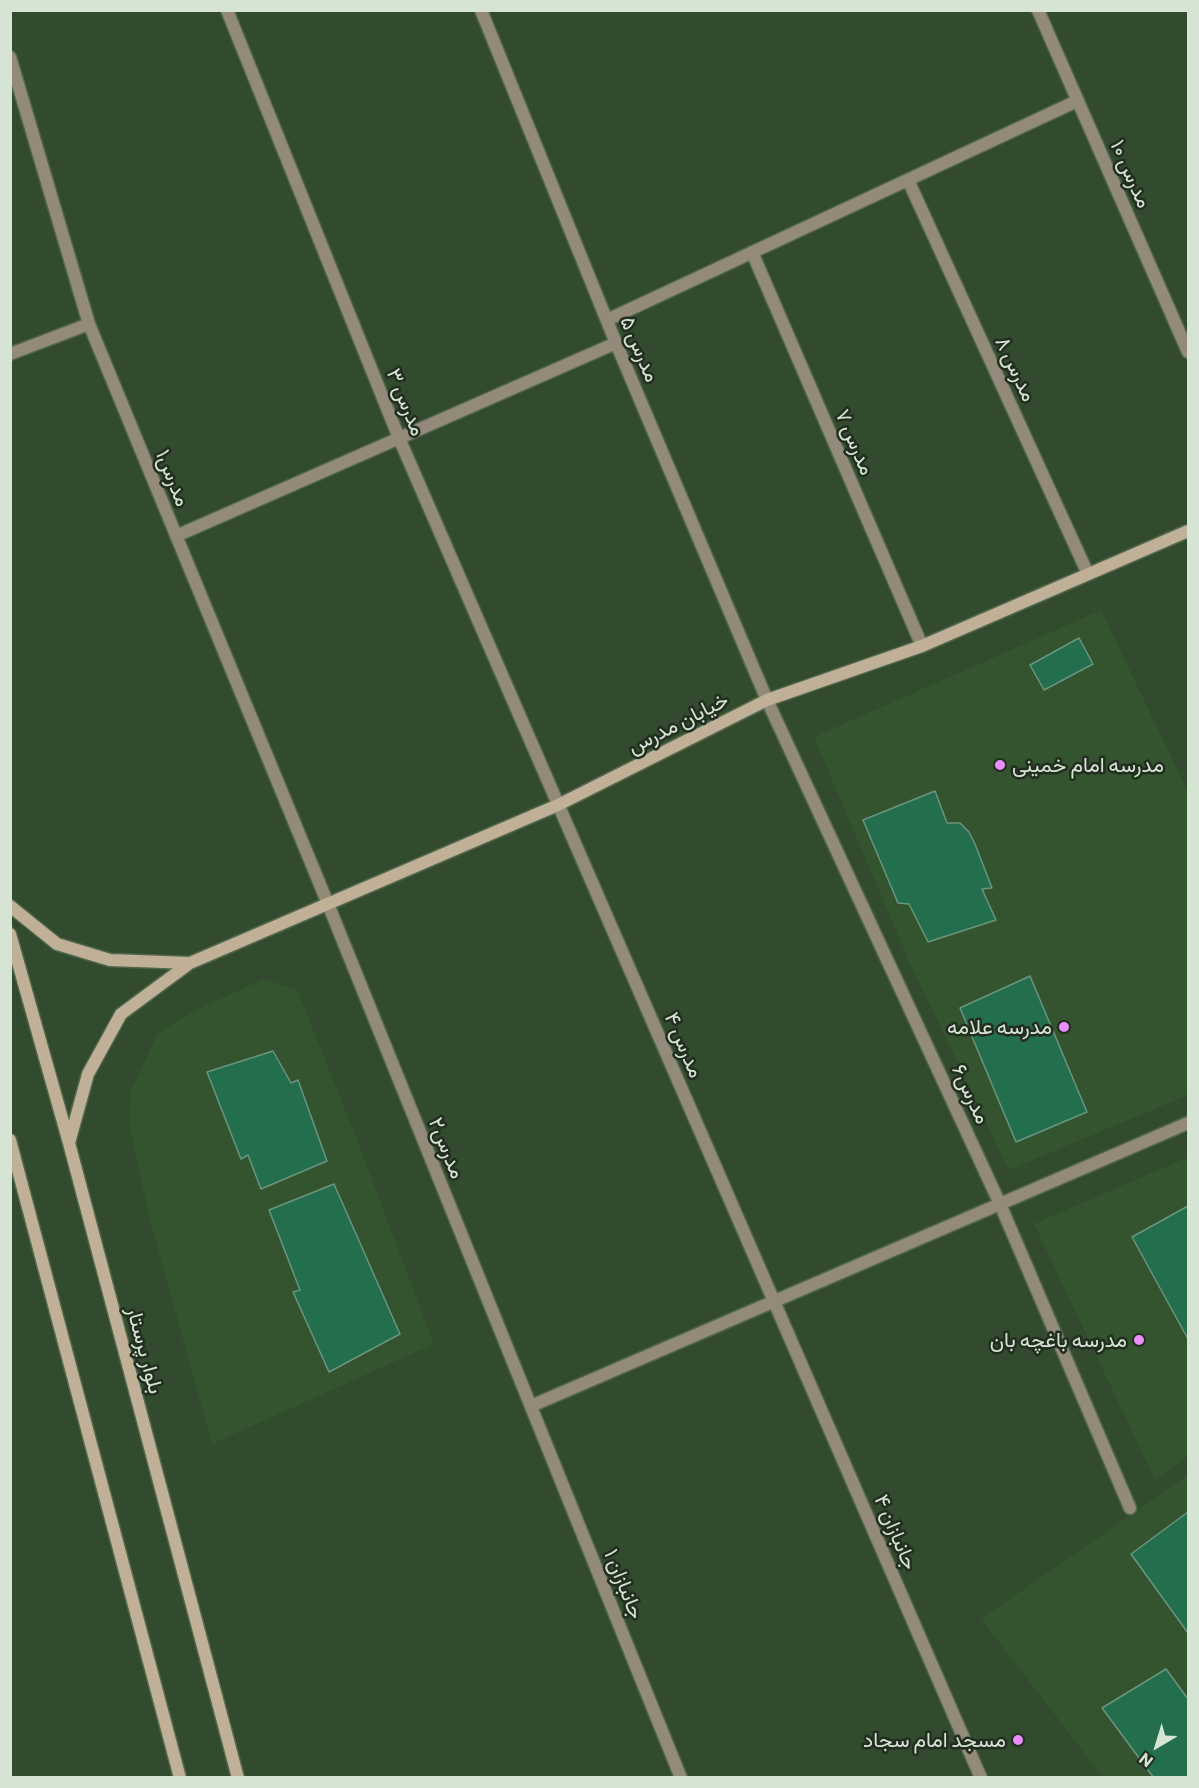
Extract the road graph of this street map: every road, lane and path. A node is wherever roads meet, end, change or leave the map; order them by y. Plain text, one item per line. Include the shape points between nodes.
1 (227, 10) edge
2 (481, 10) edge
3 (1038, 10) edge
4 (10, 57) edge
5 (1077, 101) junction
6 (908, 180) junction
7 (752, 252) junction
8 (606, 320) junction
9 (89, 324) junction
10 (616, 342) junction
11 (1188, 352) edge
12 (10, 354) edge
13 (399, 438) junction
14 (1188, 531) edge
15 (176, 536) junction
16 (1088, 574) junction
17 (922, 646) junction
18 (767, 700) junction
19 (558, 804) junction
20 (328, 904) junction
21 (10, 906) edge
22 (10, 934) edge
23 (190, 963) junction
24 (1188, 1124) edge
25 (10, 1140) edge
26 (69, 1143) junction
27 (1000, 1204) junction
28 (774, 1302) junction
29 (531, 1406) junction
30 (1130, 1508) dead end
31 (180, 1778) edge
32 (238, 1778) edge
33 (681, 1778) edge
34 (981, 1778) edge

1 - 13 street, مدرس ۳
2 - 8 street, مدرس ۵
3 - 5 street, مدرس ۱۰
4 - 9 street, مدرس۱
5 - 6 street
5 - 11 street, مدرس ۱۰
6 - 7 street
6 - 16 street, مدرس ۸
7 - 8 street
7 - 17 street, مدرس ۷
8 - 10 street, مدرس ۵
9 - 12 street
9 - 15 street, مدرس۱
10 - 13 street
10 - 18 street, مدرس ۵
13 - 15 street
13 - 19 street, مدرس ۳
14 - 16 main road, خیابان مدرس
15 - 20 street, مدرس۱
16 - 17 main road, خیابان مدرس
17 - 18 main road, خیابان مدرس
18 - 19 main road, خیابان مدرس
18 - 27 street, مدرس۶
19 - 20 main road, خیابان مدرس
19 - 28 street, مدرس ۴
20 - 23 main road, خیابان مدرس
20 - 29 street, مدرس۲
21 - 23 main road via 57,944 110,960
22 - 26 main road, بلوار پرستار
23 - 26 main road via 121,1014 88,1074
24 - 27 street
25 - 31 main road
26 - 32 main road, بلوار پرستار
27 - 28 street
27 - 30 street, مدرس۶
28 - 29 street
28 - 34 street, جانبازان ۴
29 - 33 street, جانبازان ۱

